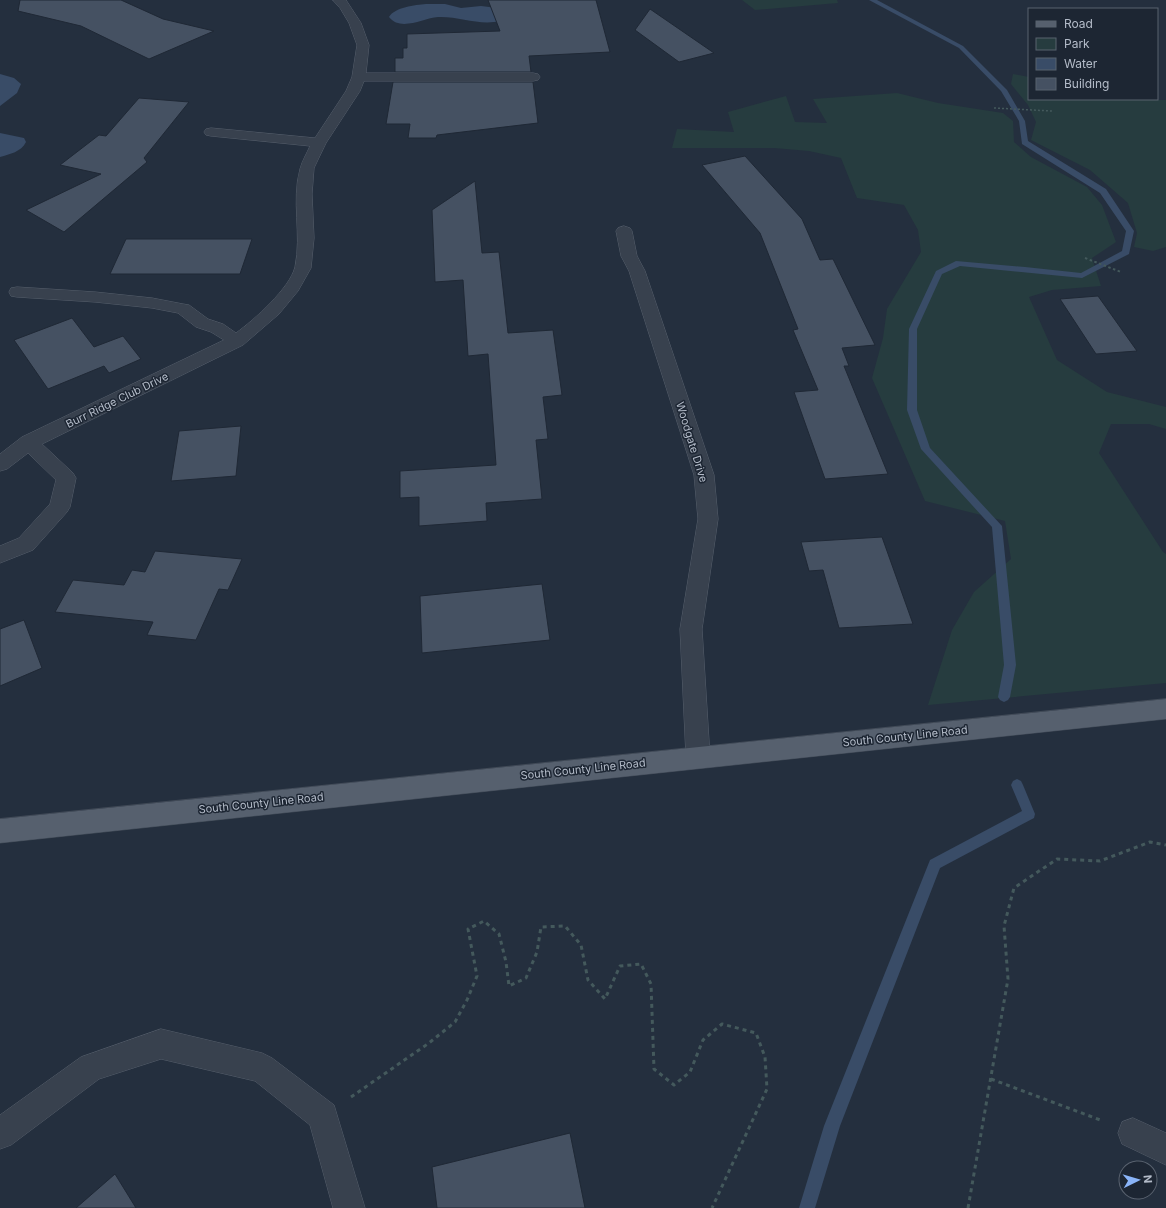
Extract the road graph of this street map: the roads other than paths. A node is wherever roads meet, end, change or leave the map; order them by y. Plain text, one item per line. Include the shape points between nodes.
1 (339, 0) edge
2 (359, 77) junction
3 (533, 77) dead end
4 (211, 132) dead end
5 (319, 143) junction
6 (624, 231) dead end
7 (17, 292) dead end
8 (237, 341) junction
9 (29, 442) junction
10 (0, 464) edge
11 (0, 555) edge
12 (1166, 709) edge
13 (698, 757) junction
14 (0, 831) edge
15 (1133, 1133) road end
16 (0, 1134) edge
17 (1166, 1149) edge
18 (349, 1208) edge

1 - 2 street, Burr Ridge Club Drive via 352,18 363,45
2 - 3 street
2 - 5 street, Burr Ridge Club Drive via 353,91
4 - 5 street
5 - 8 street, Burr Ridge Club Drive via 307,168 303,268 292,287 273,310
6 - 13 street, Woodgate Drive via 629,256 637,271 697,452 707,495 708,519 691,629
7 - 8 street via 95,297 183,309 202,323 217,328
8 - 9 street, Burr Ridge Club Drive
9 - 10 street, Burr Ridge Club Drive
9 - 11 street via 66,478 60,506 26,544
12 - 13 main road, South County Line Road
13 - 14 main road, South County Line Road
15 - 17 street
16 - 18 street via 91,1067 161,1044 262,1068 323,1116

